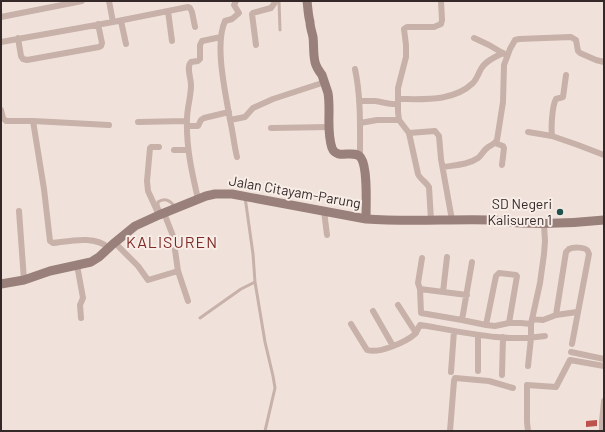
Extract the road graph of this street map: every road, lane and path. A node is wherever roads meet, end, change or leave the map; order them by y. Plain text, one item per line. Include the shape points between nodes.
1 (82, 1) edge
2 (109, 1) edge
3 (236, 1) edge
4 (276, 1) edge
5 (279, 1) edge
6 (307, 1) edge
7 (441, 1) edge
8 (168, 11) junction
9 (1, 17) edge
10 (121, 21) junction
11 (112, 22) junction
12 (98, 24) junction
13 (195, 27) dead end
14 (280, 30) dead end
15 (221, 37) junction
16 (18, 38) junction
17 (474, 38) dead end
18 (1, 40) edge
19 (172, 40) dead end
20 (126, 44) dead end
21 (256, 45) dead end
22 (505, 54) junction
23 (604, 62) edge
24 (355, 69) dead end
25 (566, 75) dead end
26 (325, 82) junction
27 (359, 102) junction
28 (398, 102) junction
29 (1, 110) edge
30 (229, 112) junction
31 (2, 118) edge
32 (230, 120) junction
33 (399, 120) junction
34 (34, 121) junction
35 (138, 122) dead end
36 (360, 123) junction
37 (187, 124) junction
38 (109, 125) dead end
39 (329, 127) junction
40 (271, 128) dead end
41 (528, 132) dead end
42 (409, 133) junction
43 (552, 136) junction
44 (495, 143) junction
45 (159, 147) dead end
46 (174, 150) dead end
47 (188, 150) junction
48 (604, 155) edge
49 (360, 156) junction
50 (237, 157) dead end
51 (502, 165) dead end
52 (443, 167) junction
53 (245, 196) junction
54 (198, 199) junction
55 (176, 208) junction
56 (19, 211) dead end
57 (324, 211) junction
58 (161, 214) junction
59 (366, 219) junction
60 (431, 220) junction
61 (452, 220) junction
62 (604, 220) edge
63 (544, 224) junction
64 (326, 235) dead end
65 (112, 246) junction
66 (447, 257) dead end
67 (422, 258) dead end
68 (472, 262) dead end
69 (77, 266) junction
70 (178, 271) junction
71 (24, 280) junction
72 (255, 282) junction
73 (1, 284) edge
74 (420, 289) junction
75 (442, 292) junction
76 (466, 296) junction
77 (188, 301) dead end
78 (398, 305) dead end
79 (372, 311) dead end
80 (577, 312) junction
81 (421, 313) junction
82 (556, 314) junction
83 (81, 318) dead end
84 (200, 318) dead end
85 (462, 320) junction
86 (531, 322) junction
87 (510, 323) junction
88 (351, 324) dead end
89 (486, 325) junction
90 (420, 326) junction
91 (454, 331) junction
92 (416, 333) junction
93 (478, 335) junction
94 (545, 336) dead end
95 (503, 338) junction
96 (531, 338) junction
97 (572, 344) dead end
98 (393, 346) junction
99 (570, 352) dead end
100 (604, 359) edge
101 (528, 366) dead end
102 (604, 366) edge
103 (451, 372) dead end
104 (478, 372) dead end
105 (502, 375) dead end
106 (513, 388) dead end
107 (604, 406) edge
108 (603, 422) edge
109 (265, 431) edge
110 (450, 431) edge
111 (528, 431) edge
112 (602, 431) edge

1 - 9 street
2 - 11 street
3 - 15 street via 234,5 239,13 225,21
4 - 21 street via 271,8 252,14
5 - 14 lane
6 - 26 main road via 315,61
7 - 28 street via 441,24 434,27 404,29 406,57 398,88
8 - 10 street
8 - 13 street via 190,8
8 - 19 street
10 - 11 street
10 - 20 street
11 - 12 street
12 - 16 street
12 - 16 street via 101,46 27,60 21,56
15 - 30 street via 221,61
15 - 37 street via 202,42 200,59 190,63 191,89
16 - 18 street
17 - 22 street
22 - 23 street via 516,39 571,37 580,53
22 - 28 street via 486,62 473,82 459,93 447,97
22 - 44 street via 503,102
24 - 27 street
25 - 43 street via 563,97 556,99 554,103
26 - 32 street via 273,99 253,108 245,117
26 - 39 main road via 328,93
27 - 28 street
27 - 36 street
28 - 33 street
29 - 31 street
30 - 32 street
30 - 37 street via 204,118 198,126
31 - 34 street via 10,122
32 - 50 street
33 - 36 street
33 - 42 street
34 - 38 street
34 - 65 street via 50,241 89,241
35 - 37 street
36 - 49 street
37 - 47 street
39 - 40 street
39 - 49 main road via 334,152
41 - 43 street
42 - 52 street via 437,133
42 - 60 street via 419,177 429,187
43 - 48 street
44 - 51 street via 504,146
44 - 52 street via 475,160
45 - 58 street via 150,148 147,181 148,191
46 - 47 street
47 - 54 street
49 - 59 main road via 366,185
52 - 61 street
53 - 54 main road, Jalan Citayam-Parung via 215,194
53 - 57 main road, Jalan Citayam-Parung
53 - 72 lane
54 - 55 main road, Jalan Citayam-Parung
55 - 58 main road, Jalan Citayam-Parung
55 - 58 lane via 167,200 159,200
56 - 71 street
57 - 59 main road, Jalan Citayam-Parung
57 - 64 street
58 - 65 main road, Jalan Citayam-Parung via 135,226
58 - 70 street via 172,236
59 - 60 main road, Jalan Citayam-Parung
60 - 61 main road, Jalan Citayam-Parung
61 - 63 main road, Jalan Citayam-Parung
62 - 63 main road, Jalan Citayam-Parung
63 - 86 street via 543,261
65 - 69 main road, Jalan Citayam-Parung via 91,262
65 - 70 street via 138,266 148,280
66 - 75 street
67 - 74 street via 418,284
68 - 76 street
69 - 71 main road, Jalan Citayam-Parung via 50,271
69 - 83 street via 83,298 80,305
70 - 77 street
71 - 73 main road, Jalan Citayam-Parung
72 - 84 lane
72 - 109 lane via 275,388
74 - 75 street
74 - 81 street
75 - 76 street
76 - 85 street
78 - 92 street
79 - 98 street
80 - 82 street
80 - 82 street via 589,254 584,248 570,249 566,252
80 - 97 street
81 - 85 street
81 - 90 street
82 - 86 street
85 - 89 street
86 - 87 street
86 - 96 street
87 - 89 street
87 - 89 street via 517,276 499,273 496,276
88 - 98 street via 368,351
90 - 91 street
90 - 92 street
91 - 93 street
91 - 103 street
92 - 98 street
93 - 95 street
93 - 104 street
94 - 96 street
95 - 96 street
95 - 105 street
96 - 101 street
99 - 100 street
102 - 111 street via 570,360 558,386 527,385
106 - 110 street via 489,381 455,378
107 - 108 street
108 - 112 street

